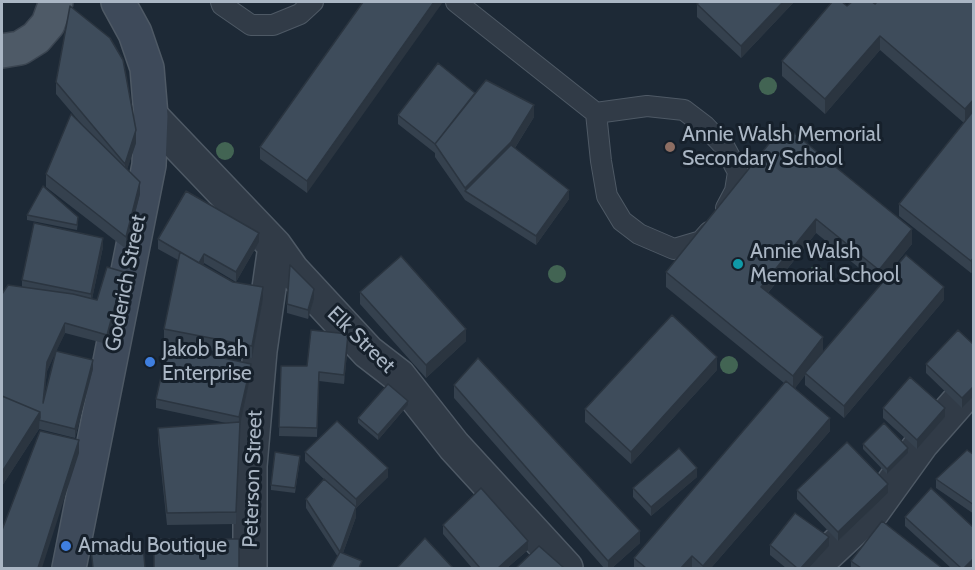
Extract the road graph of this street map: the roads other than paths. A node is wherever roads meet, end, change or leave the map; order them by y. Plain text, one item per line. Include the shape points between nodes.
1 (56, 2) edge
2 (118, 2) edge
3 (221, 2) edge
4 (313, 2) edge
5 (456, 2) edge
6 (2, 52) edge
7 (596, 113) junction
8 (151, 116) junction
9 (275, 246) junction
10 (974, 384) edge
11 (69, 568) edge
12 (250, 568) edge
13 (566, 568) edge
14 (812, 568) edge

1 - 6 main road via 48,24 36,38 20,48
2 - 8 main road, Goderich Street via 135,33 147,68
3 - 4 lane via 250,25 273,25 300,14
5 - 7 lane
7 - 7 lane via 647,106 684,110 724,146 738,172 735,191 719,220 701,241 674,249 639,234 622,221 608,196
8 - 9 street, Elk Street
8 - 11 main road, Goderich Street via 149,165
9 - 12 street, Peterson Street via 260,351 250,466
9 - 13 street, Elk Street via 292,270 368,352 399,376 454,446
10 - 14 street via 922,443 873,512

